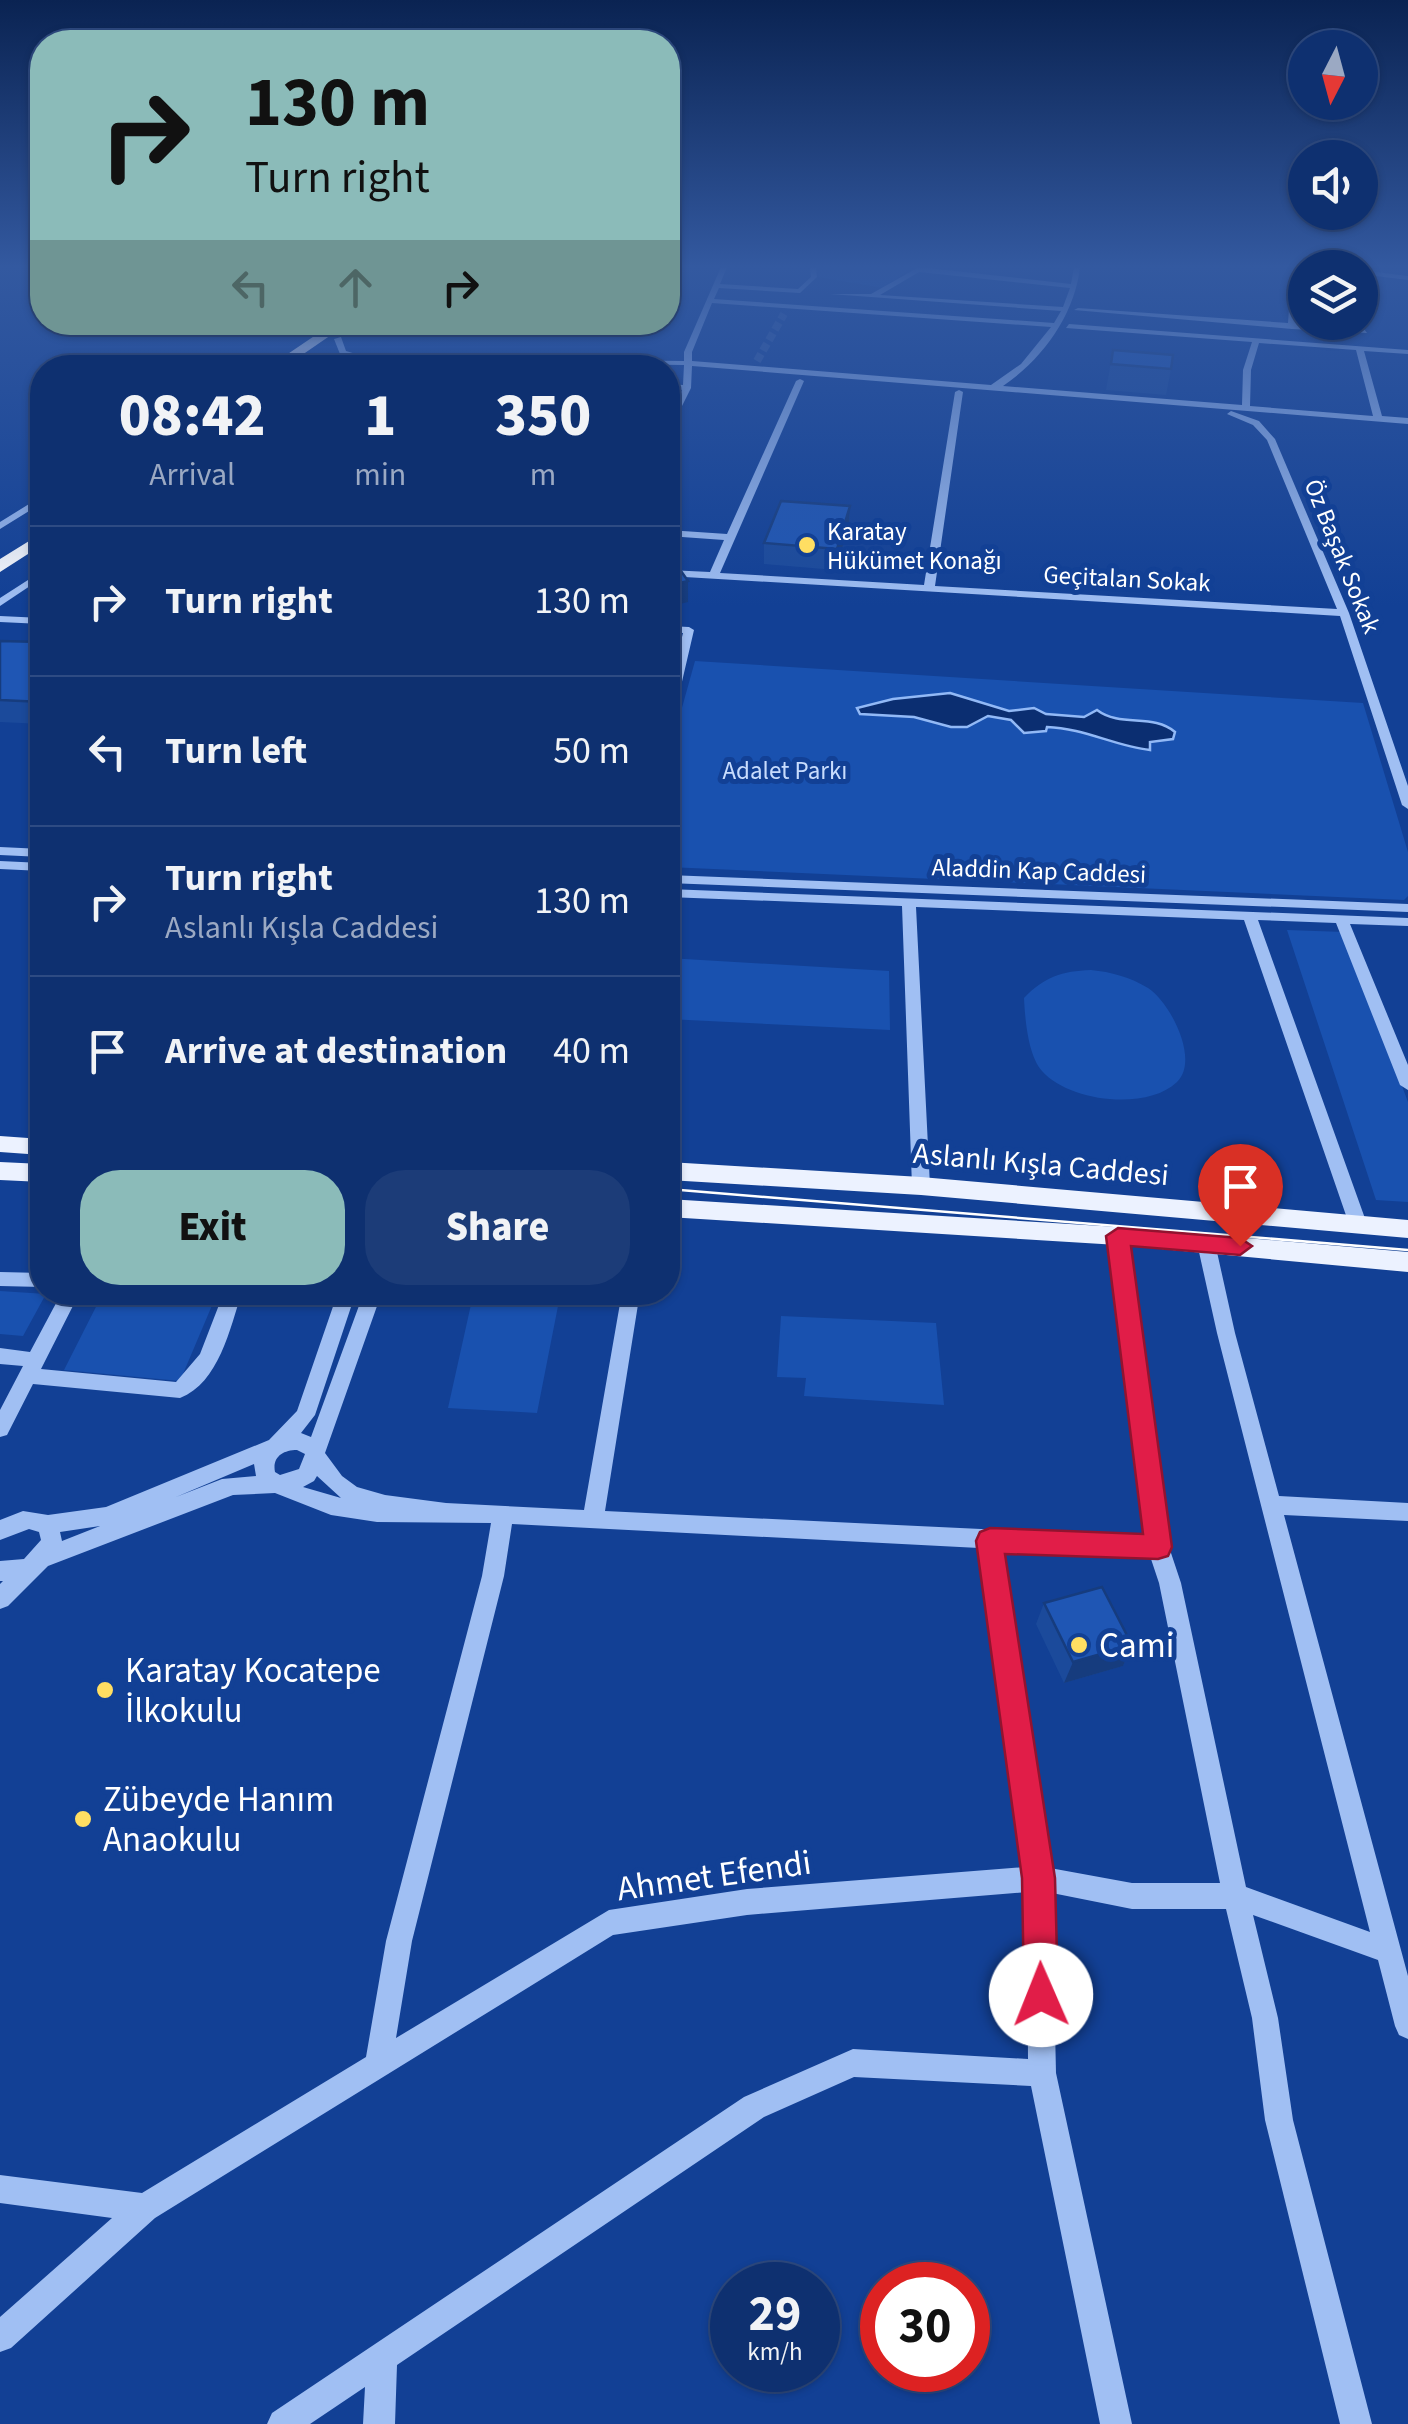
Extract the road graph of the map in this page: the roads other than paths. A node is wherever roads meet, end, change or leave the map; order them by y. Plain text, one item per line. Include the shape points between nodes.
1 (792, 380) edge
2 (896, 380) edge
3 (1008, 380) edge
4 (1026, 380) edge
5 (1247, 380) edge
6 (1368, 380) edge
7 (800, 381) junction
8 (1004, 385) junction
9 (1022, 385) junction
10 (986, 389) junction
11 (959, 392) junction
12 (1036, 392) junction
13 (1246, 409) junction
14 (1222, 412) junction
15 (1378, 419) junction
16 (1316, 420) junction
17 (1408, 424) edge
18 (1271, 439) junction
19 (30, 506) edge
20 (0, 526) edge
21 (30, 528) edge
22 (680, 534) edge
23 (730, 536) junction
24 (30, 546) edge
25 (0, 548) edge
26 (0, 567) edge
27 (680, 574) edge
28 (714, 576) junction
29 (30, 582) edge
30 (929, 589) junction
31 (0, 603) edge
32 (1344, 613) junction
33 (0, 619) edge
34 (30, 620) edge
35 (680, 630) edge
36 (680, 667) edge
37 (1408, 805) edge
38 (0, 851) edge
39 (30, 852) edge
40 (0, 866) edge
41 (30, 867) edge
42 (680, 879) edge
43 (680, 893) edge
44 (909, 902) junction
45 (1408, 908) edge
46 (1248, 915) junction
47 (1341, 919) junction
48 (1408, 922) edge
49 (1401, 1048) edge
50 (1408, 1085) edge
51 (30, 1143) edge
52 (0, 1144) edge
53 (0, 1172) edge
54 (680, 1172) edge
55 (30, 1173) edge
56 (921, 1186) junction
57 (680, 1209) edge
58 (1358, 1224) junction
59 (1408, 1229) edge
60 (1118, 1236) junction
61 (1206, 1244) junction
62 (1408, 1262) edge
63 (0, 1279) edge
64 (30, 1280) edge
65 (64, 1305) edge
66 (228, 1305) edge
67 (343, 1305) edge
68 (369, 1305) edge
69 (629, 1305) edge
70 (0, 1356) edge
71 (32, 1368) junction
72 (0, 1429) edge
73 (276, 1446) junction
74 (315, 1461) junction
75 (274, 1482) junction
76 (1271, 1505) junction
77 (446, 1512) junction
78 (1408, 1512) edge
79 (503, 1515) junction
80 (0, 1516) edge
81 (594, 1520) junction
82 (39, 1522) junction
83 (0, 1532) edge
84 (990, 1541) junction
85 (1158, 1547) junction
86 (39, 1561) junction
87 (0, 1571) edge
88 (0, 1599) edge
89 (1039, 1878) junction
90 (1235, 1896) junction
91 (1388, 1950) junction
92 (1403, 1986) edge
93 (1408, 2026) edge
94 (378, 2064) junction
95 (1042, 2072) junction
96 (0, 2189) edge
97 (145, 2208) junction
98 (0, 2337) edge
99 (382, 2357) junction
100 (283, 2424) edge
101 (379, 2424) edge
102 (1116, 2424) edge
103 (1356, 2424) edge

1 - 7 street
2 - 10 street
3 - 8 street
4 - 9 street
5 - 13 street
6 - 15 street
7 - 11 street
7 - 23 street
8 - 9 street
8 - 10 street
9 - 12 street
10 - 12 street
11 - 14 street
11 - 30 street
12 - 13 street
13 - 15 street
14 - 16 street
14 - 18 street via 1256,423
15 - 17 street
16 - 17 street
16 - 18 street via 1277,424
18 - 32 street, Öz Başak Sokak
19 - 20 street
21 - 25 highway
22 - 23 street
23 - 28 street
24 - 26 highway
27 - 28 street, Geçitalan Sokak
28 - 30 street, Geçitalan Sokak
29 - 31 street
30 - 32 street, Geçitalan Sokak
32 - 37 street, Öz Başak Sokak
33 - 34 street
35 - 36 street via 689,630
38 - 39 street
40 - 41 street
42 - 45 street, Aladdin Kap Caddesi
43 - 44 street, Aladdin Kap Caddesi
44 - 46 street, Aladdin Kap Caddesi
44 - 56 street
46 - 47 street, Aladdin Kap Caddesi
46 - 58 street
47 - 48 street, Aladdin Kap Caddesi
47 - 49 street
49 - 50 street
51 - 52 main road
53 - 55 main road
54 - 56 main road, Aslanlı Kışla Caddesi
56 - 58 main road, Aslanlı Kışla Caddesi
57 - 60 main road
58 - 59 main road, Aslanlı Kışla Caddesi
60 - 61 main road
60 - 85 street
61 - 62 main road
61 - 76 street
63 - 64 street
65 - 71 street
66 - 71 street via 206,1364 180,1390
67 - 73 street via 312,1400
68 - 74 street
69 - 81 street
70 - 71 street
71 - 72 street
73 - 74 street via 300,1441 312,1448
73 - 75 street via 262,1466
73 - 82 street via 120,1512
74 - 75 street via 300,1480
74 - 77 street via 351,1496
75 - 77 street via 352,1510
75 - 86 street via 222,1488
76 - 78 street
76 - 91 street
77 - 79 street
79 - 81 street
79 - 94 street via 400,1941
80 - 82 street
81 - 84 street
82 - 83 street via 10,1524
82 - 86 street via 52,1540
84 - 85 street
84 - 89 street
85 - 90 street
86 - 87 street
86 - 88 street
89 - 90 street, Ahmet Efendi via 1132,1896
89 - 94 street, Ahmet Efendi via 747,1902 609,1922
89 - 95 street
90 - 91 street, Ahmet Efendi
90 - 103 street via 1265,2018 1279,2120
91 - 92 street
92 - 93 street
94 - 97 street, Ahmet Efendi
95 - 99 street via 853,2063 754,2107
95 - 102 street
96 - 97 street
97 - 98 street, Ahmet Efendi
99 - 100 street
99 - 101 street

